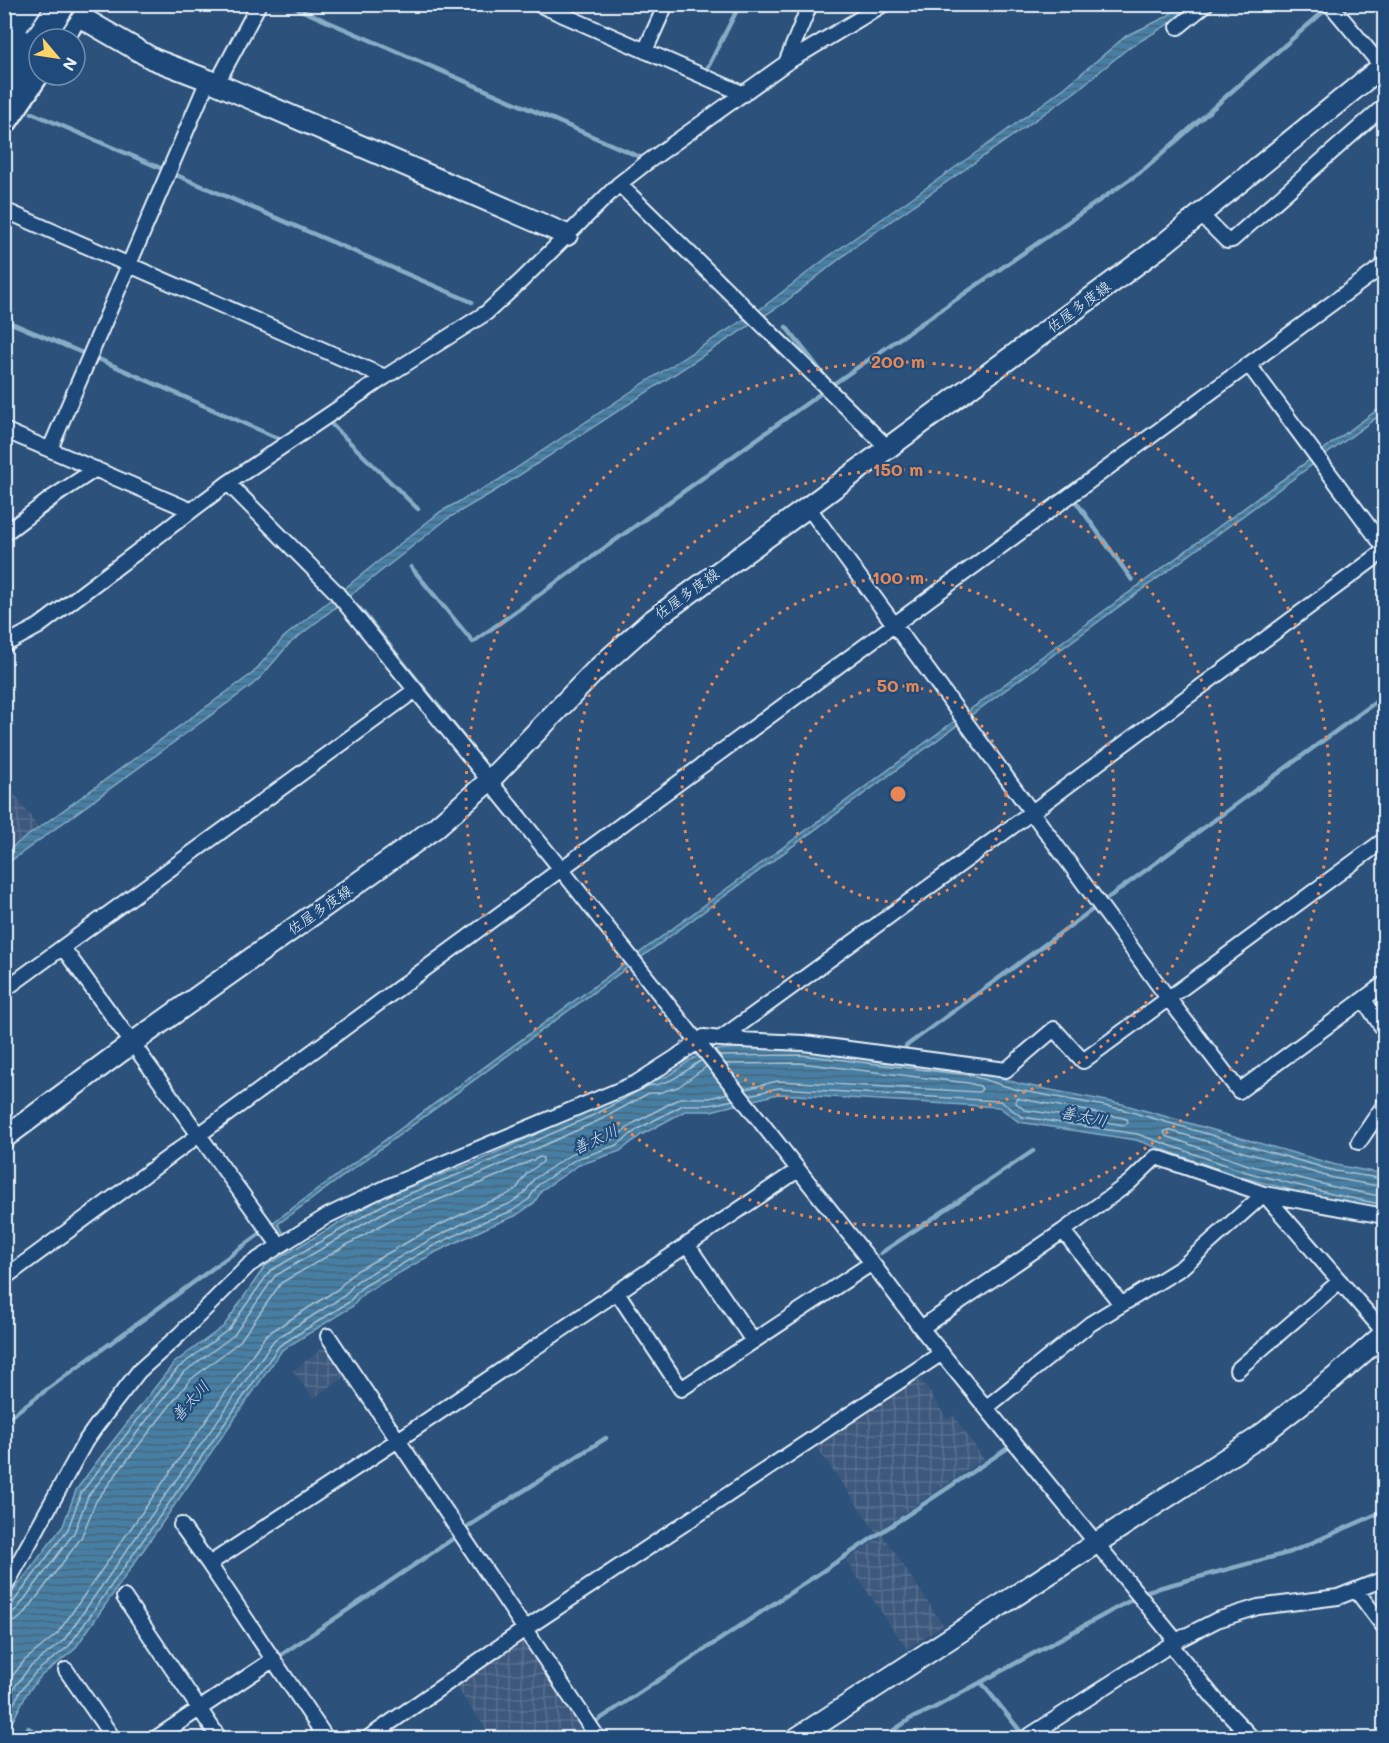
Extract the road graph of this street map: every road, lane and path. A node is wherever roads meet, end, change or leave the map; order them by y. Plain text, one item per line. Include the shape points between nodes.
1 (21, 4) edge
2 (38, 4) edge
3 (259, 4) edge
4 (538, 4) edge
5 (666, 4) edge
6 (810, 4) edge
7 (884, 4) edge
8 (1206, 4) edge
9 (1330, 4) edge
10 (71, 7) edge
11 (51, 27) edge
12 (65, 27) edge
13 (1178, 27) dead end
14 (4, 29) edge
15 (645, 51) junction
16 (4, 54) edge
17 (27, 57) edge
18 (786, 63) junction
19 (1384, 67) edge
20 (213, 81) junction
21 (29, 87) edge
22 (4, 92) edge
23 (744, 94) junction
24 (1384, 106) edge
25 (4, 124) edge
26 (619, 184) junction
27 (4, 210) edge
28 (1200, 214) junction
29 (567, 235) junction
30 (128, 265) junction
31 (1384, 265) edge
32 (1249, 364) junction
33 (385, 377) junction
34 (4, 430) edge
35 (888, 448) junction
36 (50, 449) junction
37 (96, 469) junction
38 (228, 483) junction
39 (808, 507) junction
40 (190, 510) junction
41 (4, 534) edge
42 (1384, 549) edge
43 (894, 624) junction
44 (4, 645) edge
45 (414, 691) junction
46 (489, 781) junction
47 (1032, 812) junction
48 (1384, 840) edge
49 (561, 869) junction
50 (63, 948) junction
51 (1384, 984) edge
52 (4, 990) edge
53 (1168, 998) junction
54 (1364, 1000) junction
55 (1384, 1030) edge
56 (720, 1039) junction
57 (131, 1044) junction
58 (699, 1046) junction
59 (1384, 1105) edge
60 (199, 1137) junction
61 (4, 1138) edge
62 (1359, 1142) dead end
63 (798, 1170) junction
64 (1264, 1194) junction
65 (1384, 1216) edge
66 (1063, 1231) junction
67 (279, 1245) junction
68 (687, 1245) junction
69 (872, 1263) junction
70 (4, 1278) edge
71 (1340, 1281) junction
72 (617, 1292) junction
73 (1121, 1304) junction
74 (921, 1328) junction
75 (1384, 1333) edge
76 (328, 1336) dead end
77 (753, 1341) junction
78 (942, 1353) junction
79 (1237, 1370) dead end
80 (987, 1407) junction
81 (398, 1440) junction
82 (181, 1525) dead end
83 (1096, 1542) junction
84 (209, 1564) junction
85 (1384, 1579) edge
86 (4, 1589) edge
87 (1356, 1590) junction
88 (124, 1597) dead end
89 (1384, 1627) edge
90 (525, 1629) junction
91 (1173, 1643) junction
92 (274, 1659) junction
93 (66, 1670) dead end
94 (200, 1709) junction
95 (113, 1738) edge
96 (156, 1738) edge
97 (219, 1738) edge
98 (326, 1738) edge
99 (368, 1738) edge
100 (598, 1738) edge
101 (797, 1738) edge
102 (1026, 1738) edge
103 (1252, 1738) edge

1 - 14 street
2 - 16 highway
3 - 20 street
4 - 15 street
5 - 15 street
6 - 18 street
7 - 18 street
8 - 13 street
9 - 19 street
10 - 11 highway, bridge
10 - 12 main road
10 - 20 main road via 153,59
15 - 23 street
17 - 22 highway
18 - 23 street
19 - 28 main road, 佐屋多度線
20 - 29 main road
20 - 30 street
21 - 25 main road
23 - 26 street
24 - 28 street via 1232,240 1222,237
26 - 29 street
26 - 35 street
27 - 30 street
28 - 35 main road, 佐屋多度線
29 - 33 street via 486,313
30 - 33 street
30 - 36 street
31 - 32 street
32 - 42 street
32 - 43 street
33 - 38 street
34 - 36 street
35 - 39 main road, 佐屋多度線
36 - 37 street
37 - 40 street
37 - 41 street
38 - 40 street
38 - 45 street via 335,591
39 - 43 street
39 - 46 main road, 佐屋多度線 via 650,622 595,671
40 - 44 street via 39,626
42 - 47 street
43 - 47 street
43 - 49 street
45 - 46 street
45 - 50 street
46 - 49 street
46 - 57 main road, 佐屋多度線 via 435,828
47 - 53 street
47 - 56 street
48 - 53 street
49 - 58 street
49 - 60 street
50 - 52 street
50 - 57 street
51 - 54 street
53 - 54 street via 1239,1091
53 - 56 street via 1083,1061 1054,1029 1006,1070 804,1043
54 - 55 street
56 - 58 street via 704,1037
57 - 60 street
57 - 61 main road, 佐屋多度線
58 - 63 street
58 - 67 street via 636,1083 389,1186
59 - 62 street
60 - 67 street
60 - 70 street
63 - 68 street
63 - 69 street
64 - 65 street
64 - 66 street via 1156,1157 1129,1183
64 - 71 street
64 - 73 street via 1181,1268
66 - 73 street
66 - 74 street
67 - 86 street via 249,1265 140,1371 85,1442
68 - 72 street
68 - 77 street
69 - 74 street
69 - 77 street
71 - 75 street
71 - 79 street
72 - 77 street via 681,1389
72 - 81 street
73 - 80 street via 1090,1324
74 - 78 street
75 - 83 main road via 1256,1439
76 - 81 street
78 - 80 street
78 - 90 street
80 - 83 street
81 - 84 street
81 - 90 street
82 - 84 street
83 - 91 street
83 - 101 main road
84 - 92 street
85 - 87 street
87 - 89 street
87 - 91 street via 1338,1597 1258,1607 1217,1620
88 - 94 street
90 - 99 street
90 - 100 street
91 - 102 street
91 - 103 street via 1214,1698
92 - 94 street
92 - 98 street
93 - 95 street
94 - 96 street
94 - 97 street

